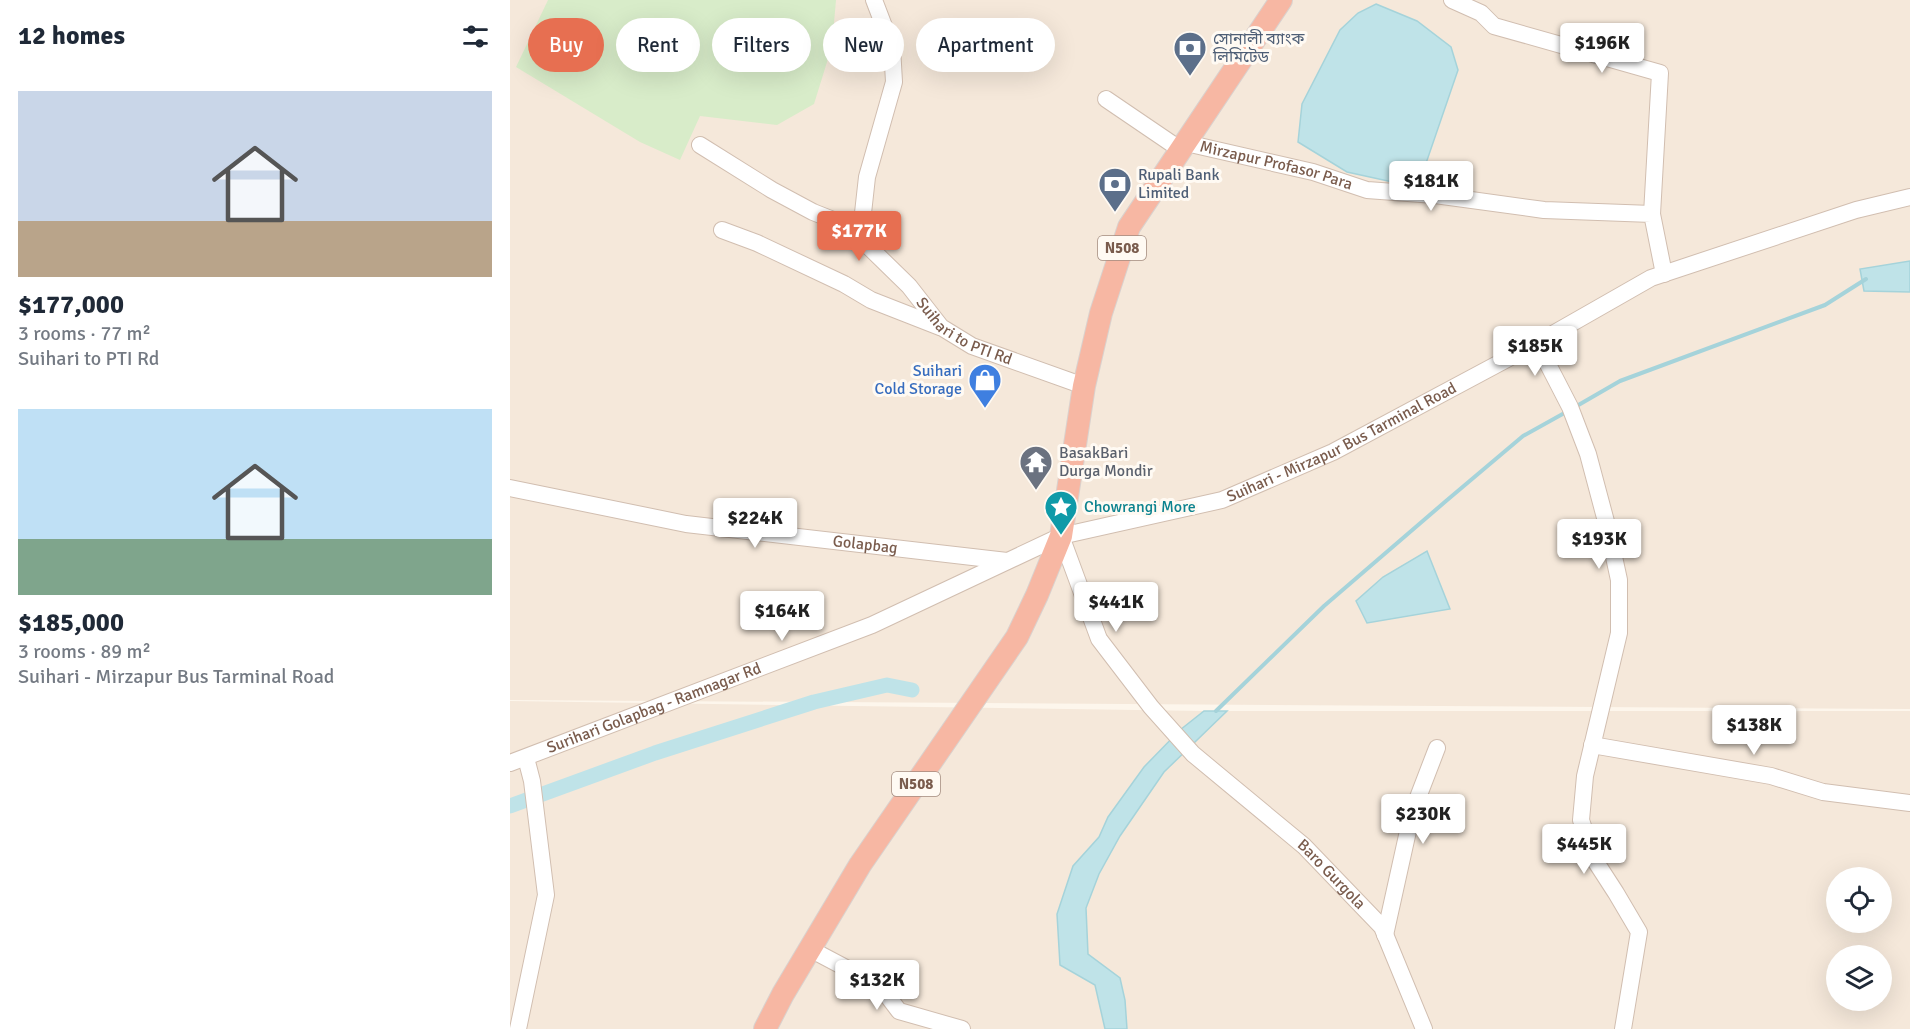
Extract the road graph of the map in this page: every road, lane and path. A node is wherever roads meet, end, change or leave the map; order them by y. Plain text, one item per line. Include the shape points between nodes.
1 (874, 0) edge
2 (1281, 0) edge
3 (1452, 0) edge
4 (1106, 99) dead end
5 (700, 146) dead end
6 (1184, 146) junction
7 (1910, 197) edge
8 (1652, 214) junction
9 (722, 230) dead end
10 (861, 231) junction
11 (1664, 274) junction
12 (941, 327) junction
13 (1537, 343) junction
14 (1084, 386) junction
15 (510, 488) edge
16 (1061, 536) junction
17 (1008, 561) junction
18 (1592, 744) junction
19 (1437, 748) dead end
20 (518, 760) edge
21 (1910, 803) edge
22 (1385, 935) junction
23 (810, 949) junction
24 (517, 1004) edge
25 (518, 1029) edge
26 (765, 1029) edge
27 (962, 1029) edge
28 (1424, 1029) edge
29 (1623, 1029) edge

1 - 10 street via 892,47 894,82 867,177
2 - 6 highway, N508
3 - 8 street via 1481,13 1494,26 1660,73
4 - 6 street
5 - 10 street via 803,207
6 - 8 street, Mirzapur Profasor Para via 1313,172 1367,190 1544,210
6 - 14 highway, N508 via 1130,227 1101,313
7 - 11 street, Suihari - Mirzapur Bus Tarminal Road via 1856,210
8 - 11 street
9 - 12 street via 757,243 871,300
10 - 12 street, Suihari to PTI Rd via 868,246 909,286
11 - 13 street, Suihari - Mirzapur Bus Tarminal Road via 1650,278
12 - 14 street, Suihari to PTI Rd via 972,346
13 - 16 street, Suihari - Mirzapur Bus Tarminal Road via 1333,452 1222,501
13 - 18 street via 1588,454 1619,580 1619,633
14 - 16 highway, N508
15 - 17 street, Golapbag via 686,524
16 - 17 street, Surihari Golapbag - Ramnagar Rd
16 - 22 street, Baro Gurgola via 1099,639 1151,707 1193,754 1304,846 1382,927
16 - 23 highway, N508 via 1017,636 860,866
17 - 20 street, Surihari Golapbag - Ramnagar Rd via 872,625
18 - 21 street via 1771,776 1823,792
18 - 29 street via 1581,820 1594,859 1639,932
19 - 22 street via 1412,813
20 - 24 street via 532,781 546,895
22 - 28 street, Baro Gurgola
23 - 26 highway, N508
23 - 27 street via 880,986 899,1011
24 - 25 street

